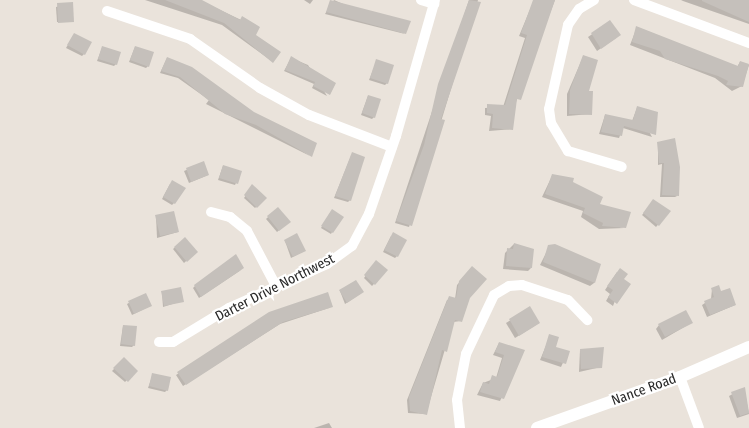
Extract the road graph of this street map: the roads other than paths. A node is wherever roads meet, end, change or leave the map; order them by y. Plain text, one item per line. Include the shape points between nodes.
1 (421, 0) edge
2 (594, 0) edge
3 (634, 0) edge
4 (435, 2) edge
5 (107, 11) dead end
6 (749, 43) edge
7 (392, 148) junction
8 (622, 168) dead end
9 (211, 212) dead end
10 (276, 286) junction
11 (586, 320) dead end
12 (159, 342) dead end
13 (749, 347) edge
14 (680, 377) junction
15 (460, 428) edge
16 (537, 428) edge
17 (699, 428) edge

1 - 4 street
2 - 8 street via 579,9 568,25 549,109 551,123 568,151
3 - 6 street
4 - 7 street, Darter Drive Northwest
5 - 7 street via 190,39 260,88 309,115
7 - 10 street, Darter Drive Northwest via 369,214 352,246 327,264
9 - 10 street via 230,218 247,231
10 - 12 street, Darter Drive Northwest via 173,342
11 - 15 street via 568,300 522,285 509,286 494,295 466,354 457,400
13 - 14 street, Nance Road
14 - 16 street, Nance Road
14 - 17 street

